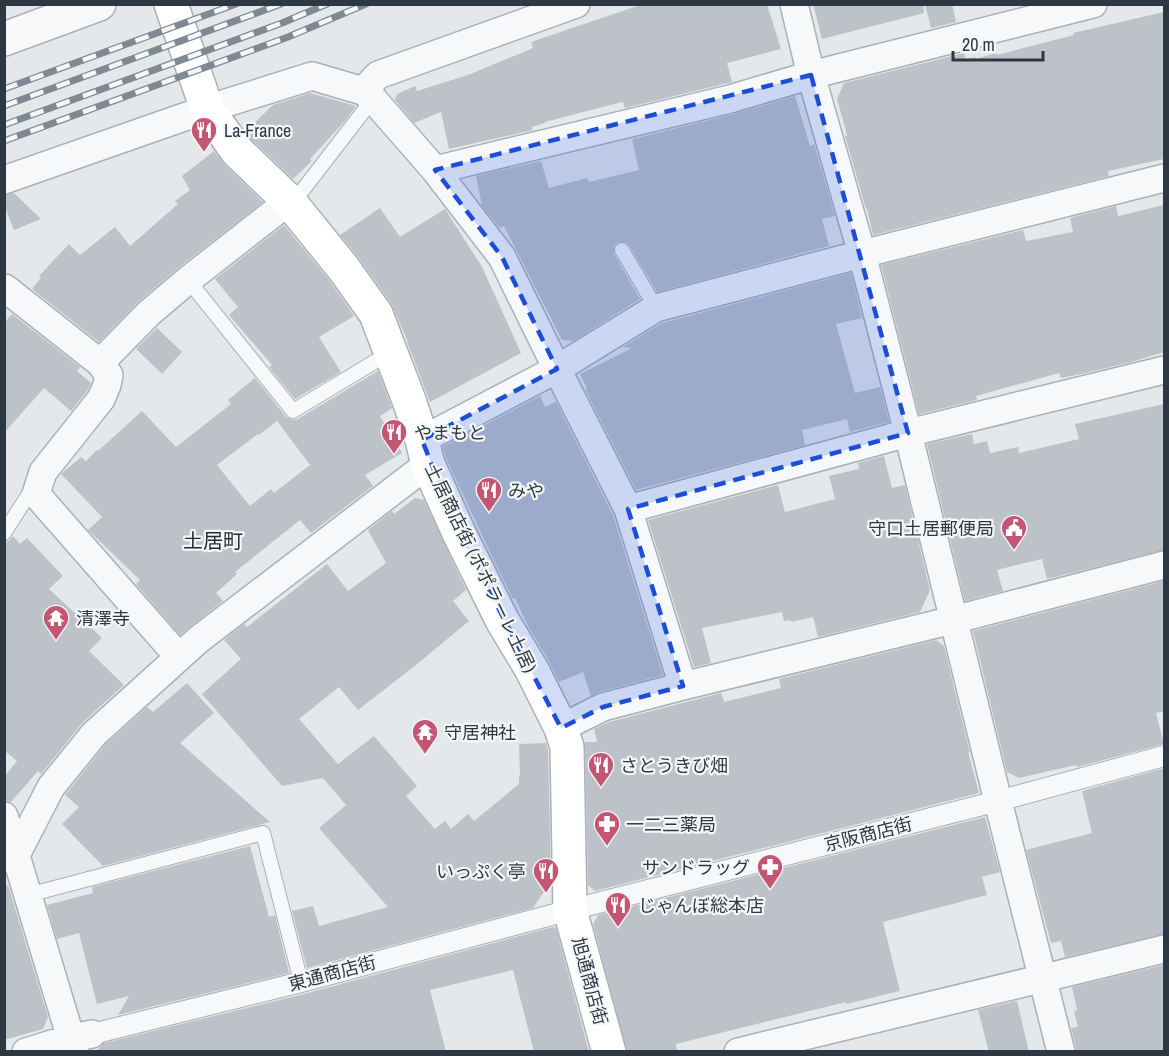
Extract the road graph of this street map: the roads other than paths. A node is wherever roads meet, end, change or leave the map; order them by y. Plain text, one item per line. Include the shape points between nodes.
1 (99, 4) edge
2 (171, 4) edge
3 (576, 4) edge
4 (795, 4) edge
5 (1093, 4) edge
6 (4, 39) edge
7 (811, 75) junction
8 (368, 95) junction
9 (207, 109) junction
10 (435, 170) junction
11 (1164, 178) edge
12 (4, 180) edge
13 (289, 201) junction
14 (622, 250) dead end
15 (862, 254) junction
16 (188, 280) junction
17 (8, 299) edge
18 (656, 308) junction
19 (391, 352) junction
20 (100, 363) junction
21 (557, 369) junction
22 (1164, 370) edge
23 (908, 433) junction
24 (425, 452) junction
25 (36, 494) junction
26 (628, 509) junction
27 (4, 533) edge
28 (1164, 566) edge
29 (953, 620) junction
30 (179, 657) junction
31 (683, 686) junction
32 (561, 728) junction
33 (1164, 756) edge
34 (998, 801) junction
35 (4, 816) edge
36 (10, 857) edge
37 (28, 895) junction
38 (570, 910) junction
39 (1164, 949) edge
40 (1043, 979) junction
41 (301, 982) junction
42 (79, 1041) edge
43 (26, 1052) edge
44 (609, 1052) edge
45 (738, 1052) edge
46 (1061, 1052) edge

1 - 6 street
2 - 9 main road, 土居商店街 (ポポラーレ土居)
3 - 8 street via 378,75
4 - 7 street
5 - 7 street
7 - 10 street via 730,99
7 - 15 street
8 - 9 street via 312,76
8 - 10 street
8 - 13 lane via 302,191
9 - 12 street
9 - 13 main road, 土居商店街 (ポポラーレ土居) via 237,151
10 - 21 street via 502,257
11 - 15 street
13 - 16 street
13 - 19 main road, 土居商店街 (ポポラーレ土居) via 376,314
14 - 18 lane
15 - 18 street
15 - 23 street
16 - 19 lane via 293,411
16 - 20 street
17 - 20 street
18 - 21 street
19 - 24 main road, 土居商店街 (ポポラーレ土居)
20 - 25 street via 109,375 101,399 43,472
21 - 24 street
21 - 26 street
22 - 23 street
23 - 26 street
23 - 29 street
24 - 30 street
24 - 32 main road, 土居商店街 (ポポラーレ土居) via 502,620
25 - 27 lane via 29,494
25 - 30 street
26 - 31 street
28 - 29 street
29 - 31 street
29 - 34 street
30 - 36 street via 94,734 51,787
31 - 32 street via 603,707
32 - 38 main road, 土居商店街 (ポポラーレ土居) via 567,747
33 - 34 street, 京阪商店街
34 - 38 street, 京阪商店街
34 - 40 street
35 - 36 street
36 - 37 street
37 - 41 lane via 263,832
37 - 42 street
38 - 41 street, 東通商店街
38 - 44 main road, 旭通商店街
39 - 40 street
40 - 45 street
40 - 46 street
41 - 42 street, 東通商店街
42 - 43 street

